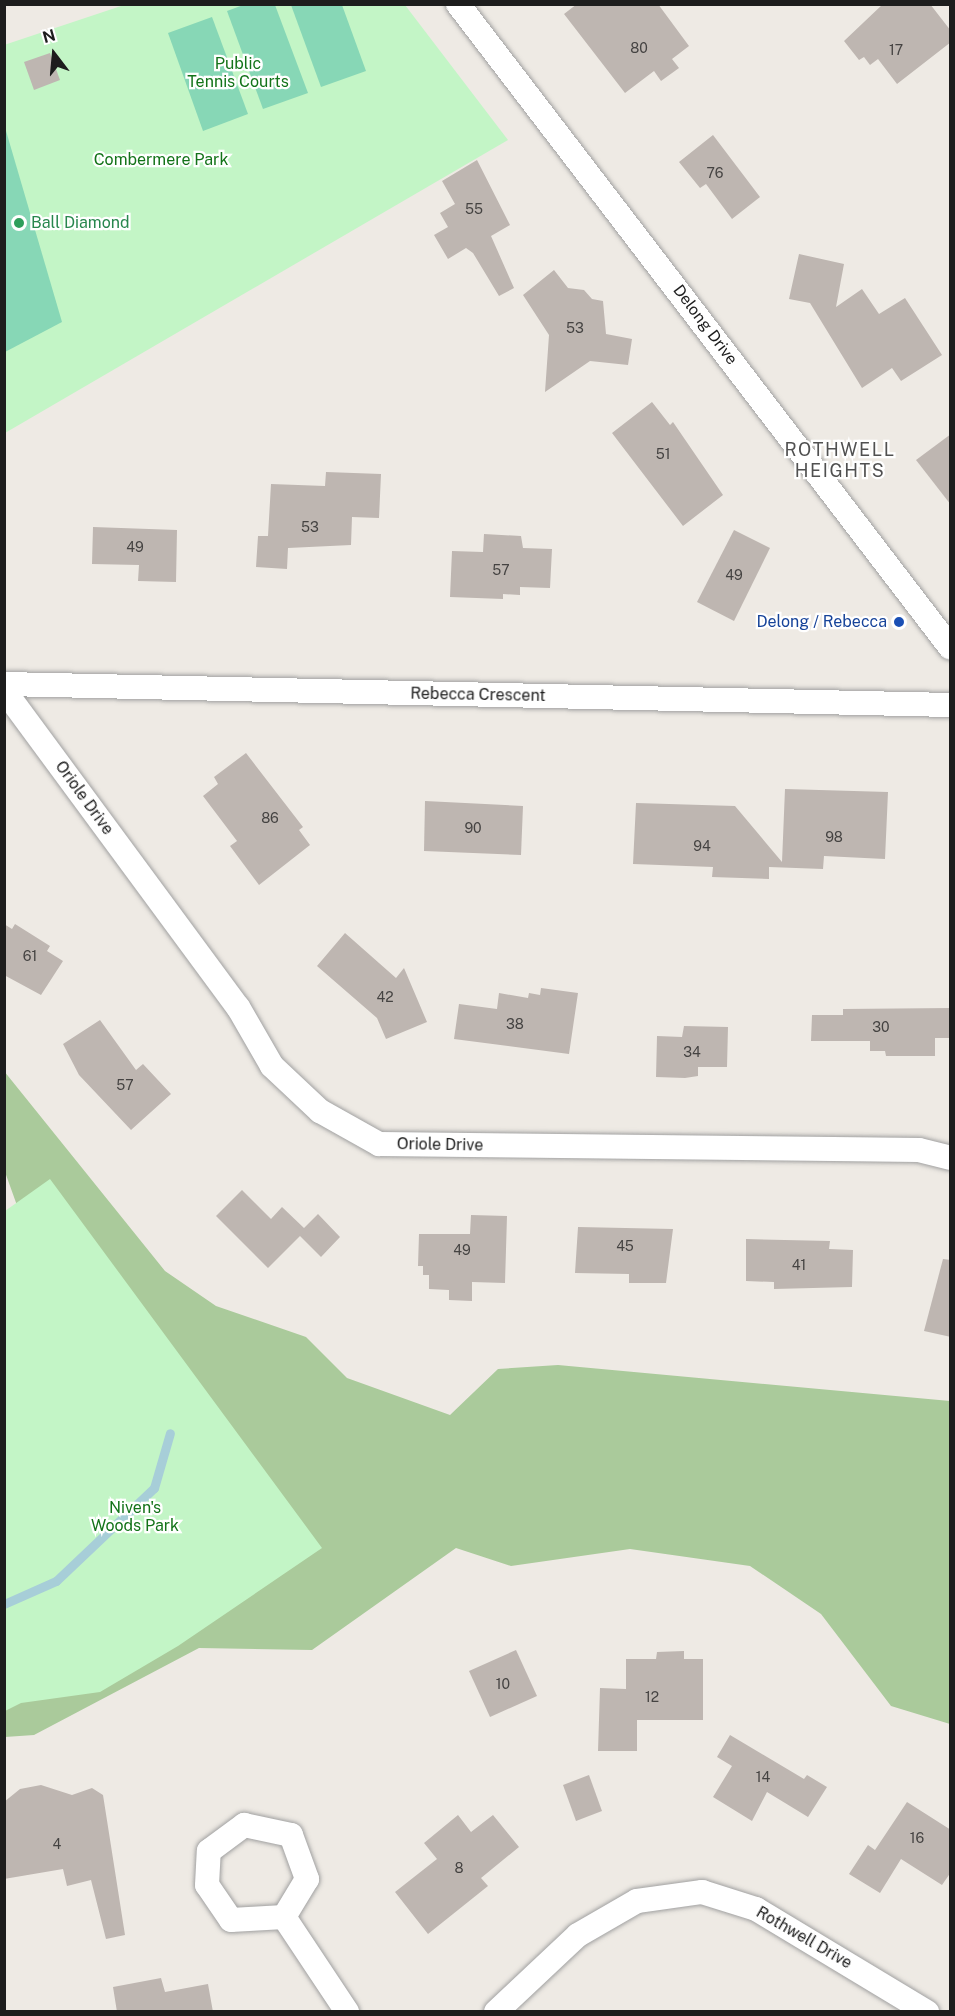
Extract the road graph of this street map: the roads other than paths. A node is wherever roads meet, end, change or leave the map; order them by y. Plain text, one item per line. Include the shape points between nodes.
1 (458, 4) edge
2 (951, 647) edge
3 (4, 684) edge
4 (4, 690) edge
5 (951, 705) edge
6 (951, 1158) edge
7 (284, 1917) junction
8 (347, 2012) edge
9 (496, 2012) edge
10 (927, 2012) edge

1 - 2 street, Delong Drive
3 - 5 street, Rebecca Crescent
4 - 6 street, Oriole Drive via 238,1007 272,1066 320,1111 379,1144 918,1150
7 - 7 street via 307,1879 291,1835 244,1825 209,1851 207,1885 231,1920
7 - 8 street
9 - 10 street, Rothwell Drive via 579,1935 637,1901 702,1892 756,1909

